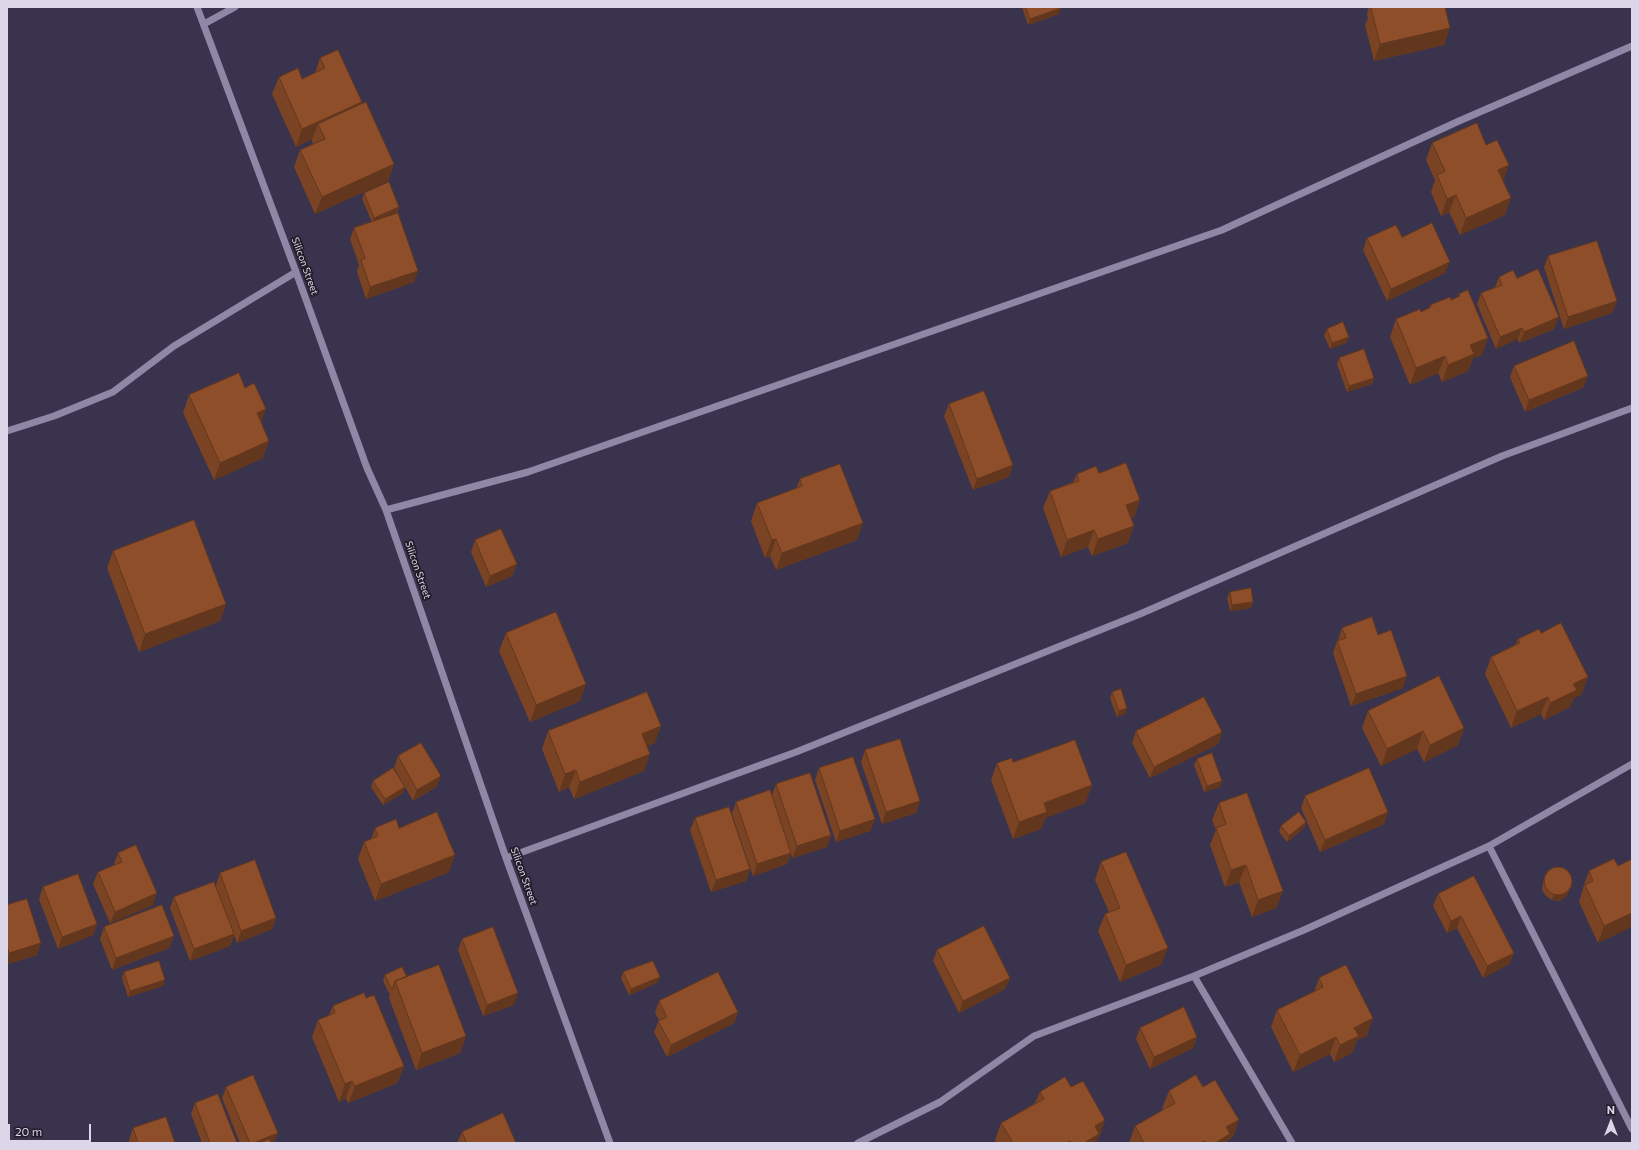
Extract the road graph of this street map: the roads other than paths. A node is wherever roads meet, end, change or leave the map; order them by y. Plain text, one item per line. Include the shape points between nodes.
1 (198, 7) edge
2 (235, 7) edge
3 (204, 24) junction
4 (1632, 46) edge
5 (296, 272) junction
6 (1632, 408) edge
7 (7, 431) edge
8 (386, 510) junction
9 (1632, 764) edge
10 (1489, 846) junction
11 (506, 858) junction
12 (1194, 976) junction
13 (1632, 1129) edge
14 (610, 1143) edge
15 (858, 1143) edge
16 (1292, 1143) edge

1 - 3 street, Silicon Street
2 - 3 street
3 - 5 street, Silicon Street
4 - 8 street via 1459,121 1222,230 528,472
5 - 7 street via 174,346 113,392 54,416
5 - 8 street, Silicon Street via 367,468
6 - 11 street via 1502,456 1140,614 796,752
8 - 11 street, Silicon Street
9 - 10 street
10 - 12 street via 1304,930
10 - 13 street
11 - 14 street, Silicon Street
12 - 15 street via 1034,1036 940,1102
12 - 16 street

